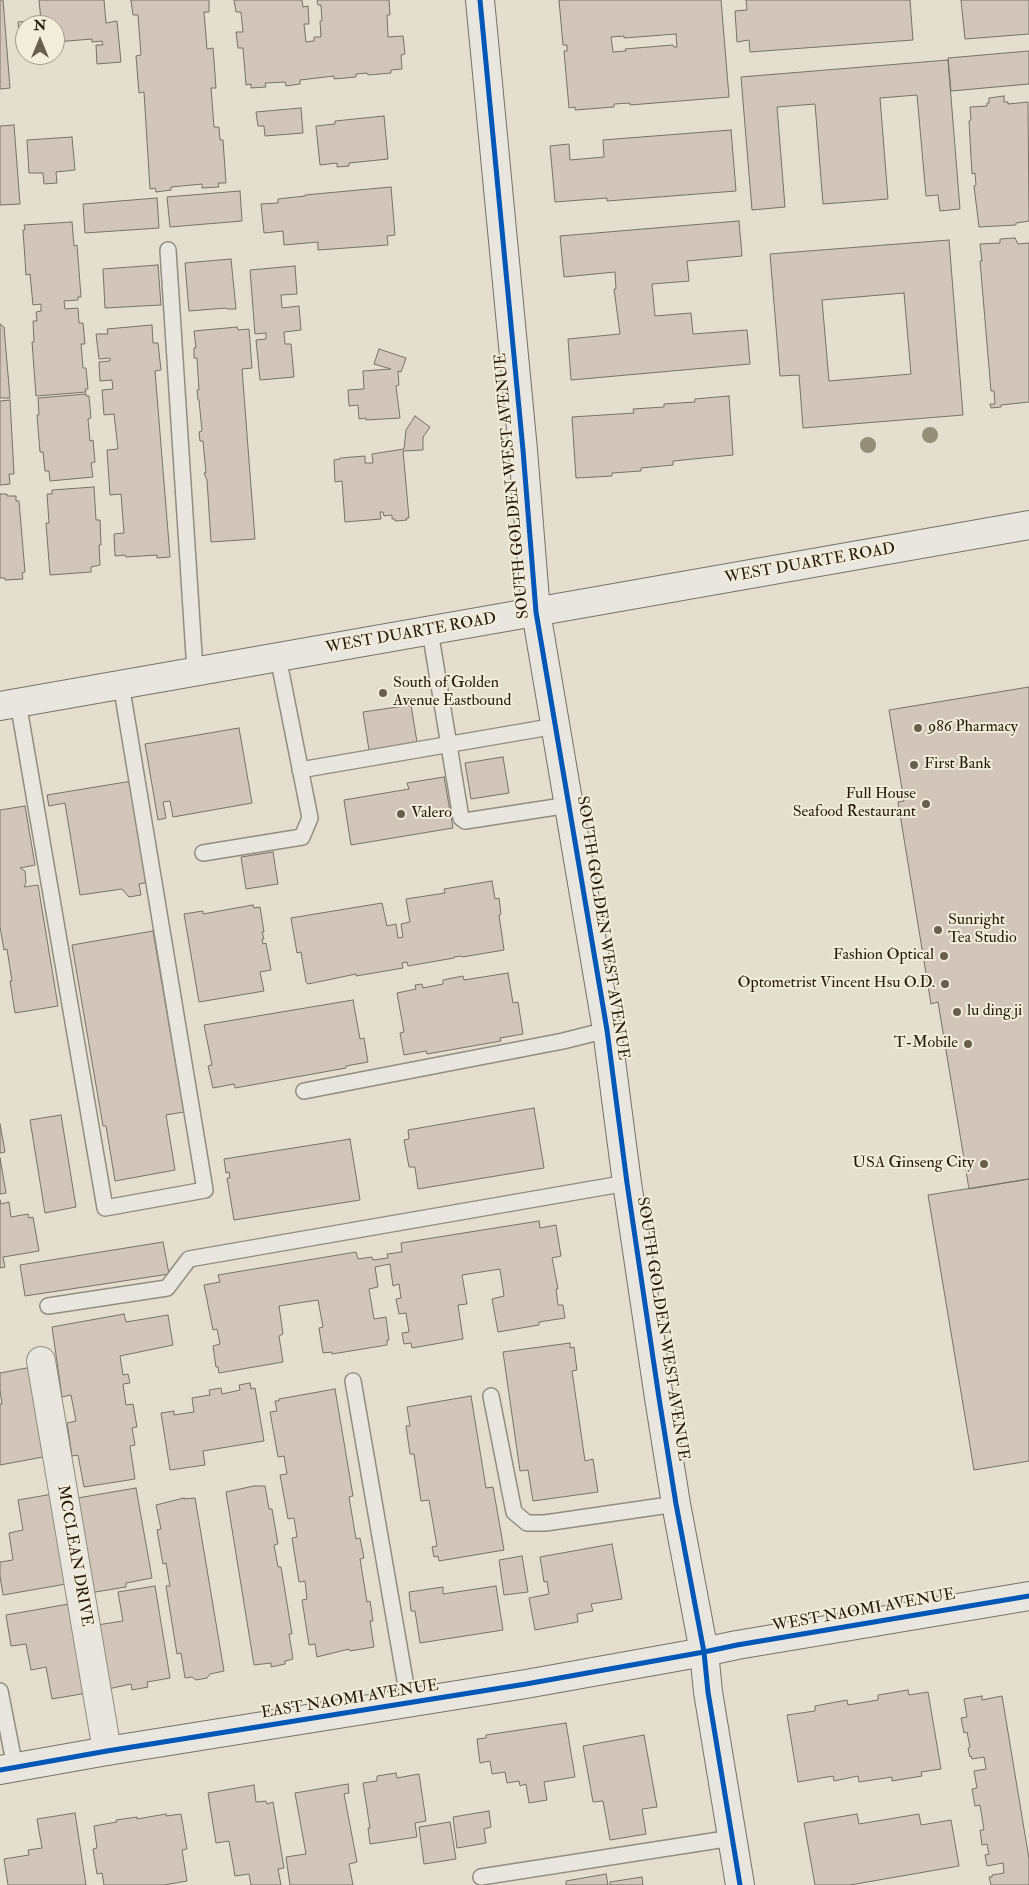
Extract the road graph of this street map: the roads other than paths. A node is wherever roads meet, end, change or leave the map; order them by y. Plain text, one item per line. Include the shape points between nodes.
1 (480, 0) edge
2 (168, 250) dead end
3 (1029, 526) edge
4 (536, 612) junction
5 (430, 631) junction
6 (278, 657) junction
7 (195, 672) junction
8 (121, 684) junction
9 (9, 704) edge
10 (556, 726) junction
11 (448, 744) junction
12 (300, 770) junction
13 (569, 805) junction
14 (203, 853) dead end
15 (607, 1030) junction
16 (304, 1091) dead end
17 (627, 1183) junction
18 (48, 1306) dead end
19 (41, 1361) dead end
20 (353, 1381) dead end
21 (491, 1396) dead end
22 (676, 1504) junction
23 (1029, 1596) edge
24 (704, 1652) junction
25 (0, 1691) edge
26 (409, 1703) junction
27 (107, 1751) junction
28 (7, 1768) edge
29 (732, 1838) junction
30 (482, 1877) dead end
31 (740, 1885) edge

1 - 4 street, SOUTH GOLDEN WEST AVENUE
2 - 7 lane
3 - 4 street, WEST DUARTE ROAD
4 - 5 street, WEST DUARTE ROAD
4 - 10 street, SOUTH GOLDEN WEST AVENUE
5 - 6 street, WEST DUARTE ROAD
5 - 11 lane
6 - 7 street, WEST DUARTE ROAD
6 - 12 lane
7 - 8 street, WEST DUARTE ROAD
8 - 9 street, WEST DUARTE ROAD
8 - 9 lane via 205,1190 124,1205 105,1208
10 - 11 lane
10 - 13 street, SOUTH GOLDEN WEST AVENUE
11 - 12 lane
11 - 13 lane via 461,818 465,821
12 - 14 lane via 310,818 302,837
13 - 15 street, SOUTH GOLDEN WEST AVENUE
15 - 16 lane
15 - 17 street, SOUTH GOLDEN WEST AVENUE
17 - 18 lane via 190,1259 167,1288
17 - 22 street, SOUTH GOLDEN WEST AVENUE
19 - 27 street, MCCLEAN DRIVE
20 - 26 lane
21 - 22 lane via 514,1512 527,1522 545,1523
22 - 24 street, SOUTH GOLDEN WEST AVENUE
23 - 24 street, WEST NAOMI AVENUE
24 - 26 street, EAST NAOMI AVENUE
24 - 29 street, SOUTH GOLDEN WEST AVENUE
25 - 28 lane
26 - 27 street, EAST NAOMI AVENUE
27 - 28 street, EAST NAOMI AVENUE
29 - 30 lane
29 - 31 street, SOUTH GOLDEN WEST AVENUE

